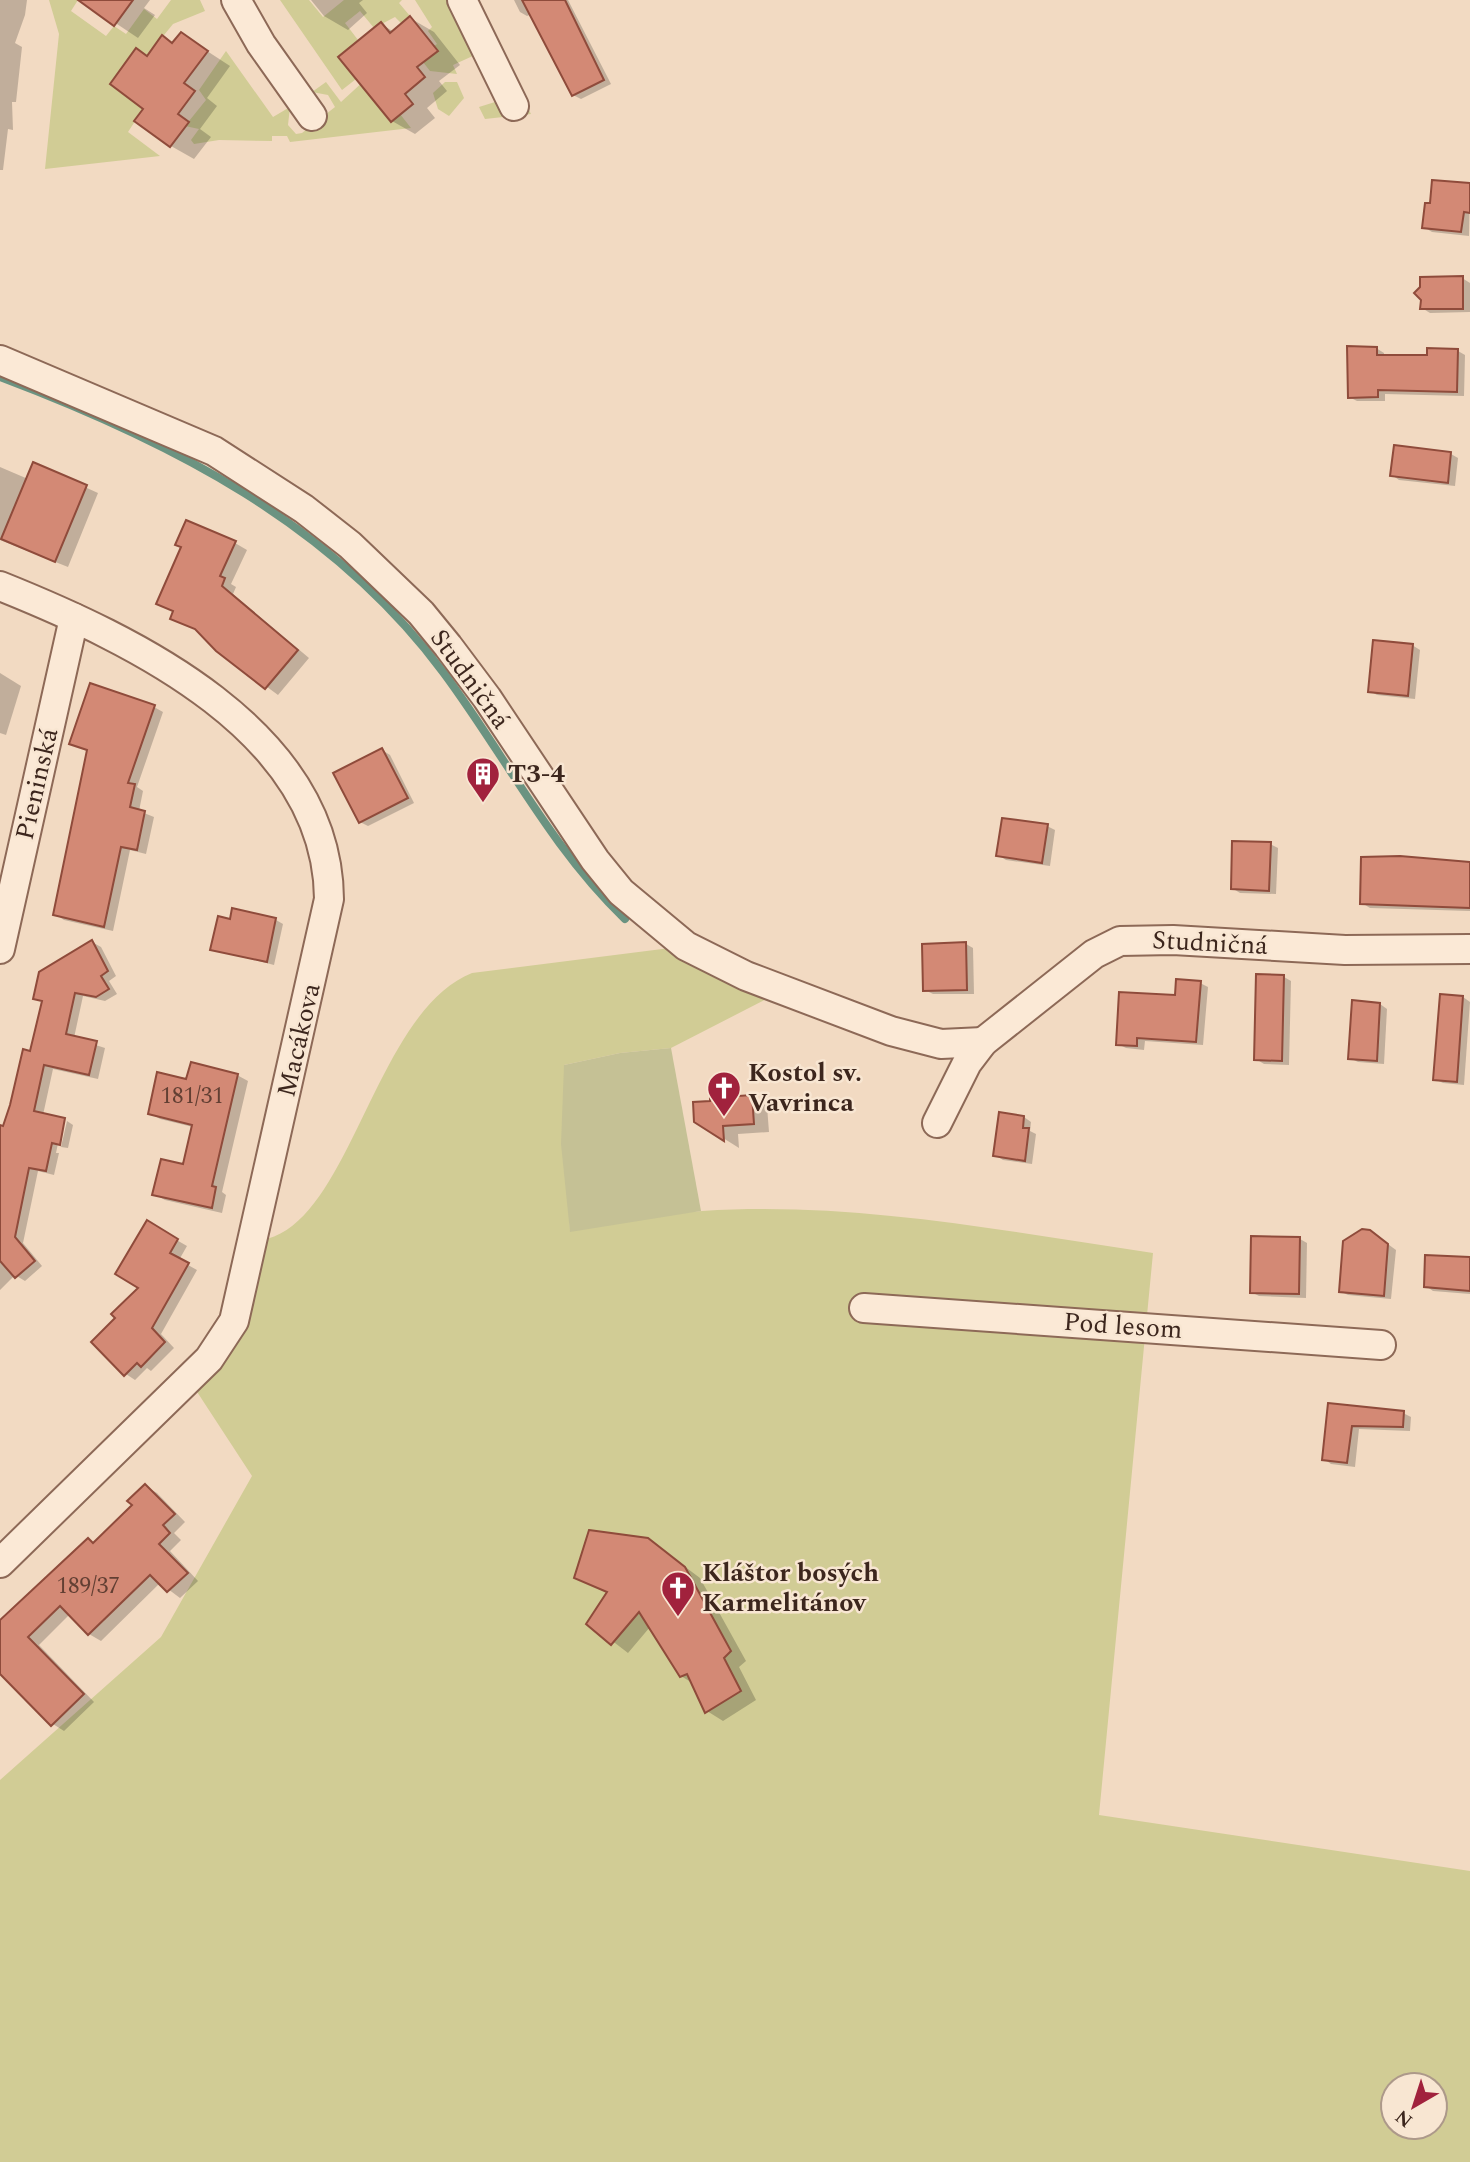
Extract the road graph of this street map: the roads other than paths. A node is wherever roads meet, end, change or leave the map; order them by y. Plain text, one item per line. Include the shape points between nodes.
1 (236, 0) edge
2 (461, 0) edge
3 (514, 106) dead end
4 (312, 116) dead end
5 (0, 360) edge
6 (0, 586) edge
7 (74, 618) junction
8 (0, 949) edge
9 (1470, 949) edge
10 (983, 1042) junction
11 (937, 1123) dead end
12 (864, 1308) dead end
13 (1381, 1345) dead end
14 (0, 1563) edge

1 - 4 street
2 - 3 street
5 - 10 street, Studničná via 214,451 283,494 350,545 421,613 448,646 621,892 686,946 746,976 891,1031 941,1044
6 - 7 street, Macákova
7 - 8 street, Pieninská
7 - 14 street, Macákova via 120,638 186,677 259,742 312,816 329,871 329,899 234,1321 209,1359
9 - 10 street, Studničná via 1345,950 1119,941 1084,960
10 - 11 street, Studničná via 967,1063
12 - 13 street, Pod lesom

